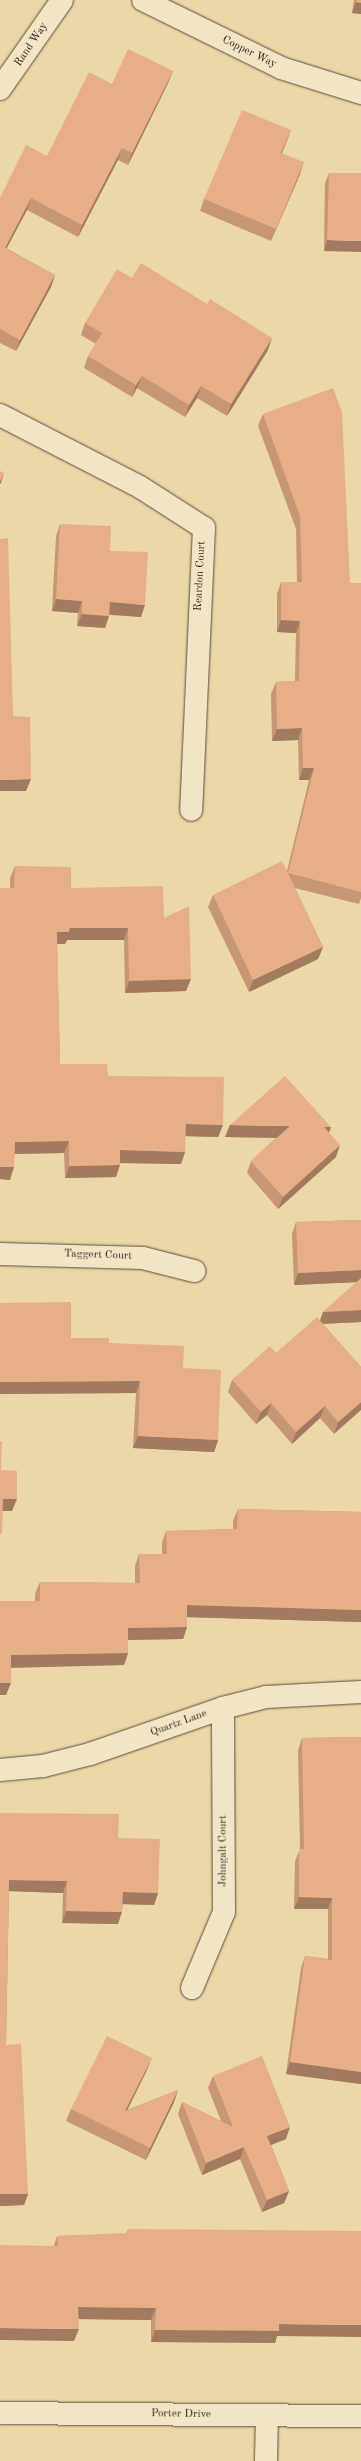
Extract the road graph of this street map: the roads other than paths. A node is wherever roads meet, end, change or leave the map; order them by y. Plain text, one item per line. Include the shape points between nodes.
1 (62, 0) edge
2 (143, 0) edge
3 (0, 89) edge
4 (361, 93) edge
5 (0, 415) edge
6 (192, 810) dead end
7 (0, 1254) edge
8 (194, 1271) dead end
9 (361, 1692) edge
10 (223, 1708) junction
11 (0, 1770) edge
12 (192, 1988) dead end
13 (0, 2413) edge
14 (267, 2415) junction
15 (361, 2416) edge
16 (266, 2461) edge

1 - 3 street, Rand Way
2 - 4 street, Copper Way via 280,68
5 - 6 street, Reardon Court via 140,487 204,528
7 - 8 street, Taggert Court via 128,1256
9 - 10 street, Quartz Lane via 266,1697
10 - 11 street, Quartz Lane via 90,1754 43,1766
10 - 12 street, Johngalt Court via 224,1912
13 - 14 street, Porter Drive
14 - 15 street, Porter Drive
14 - 16 street

